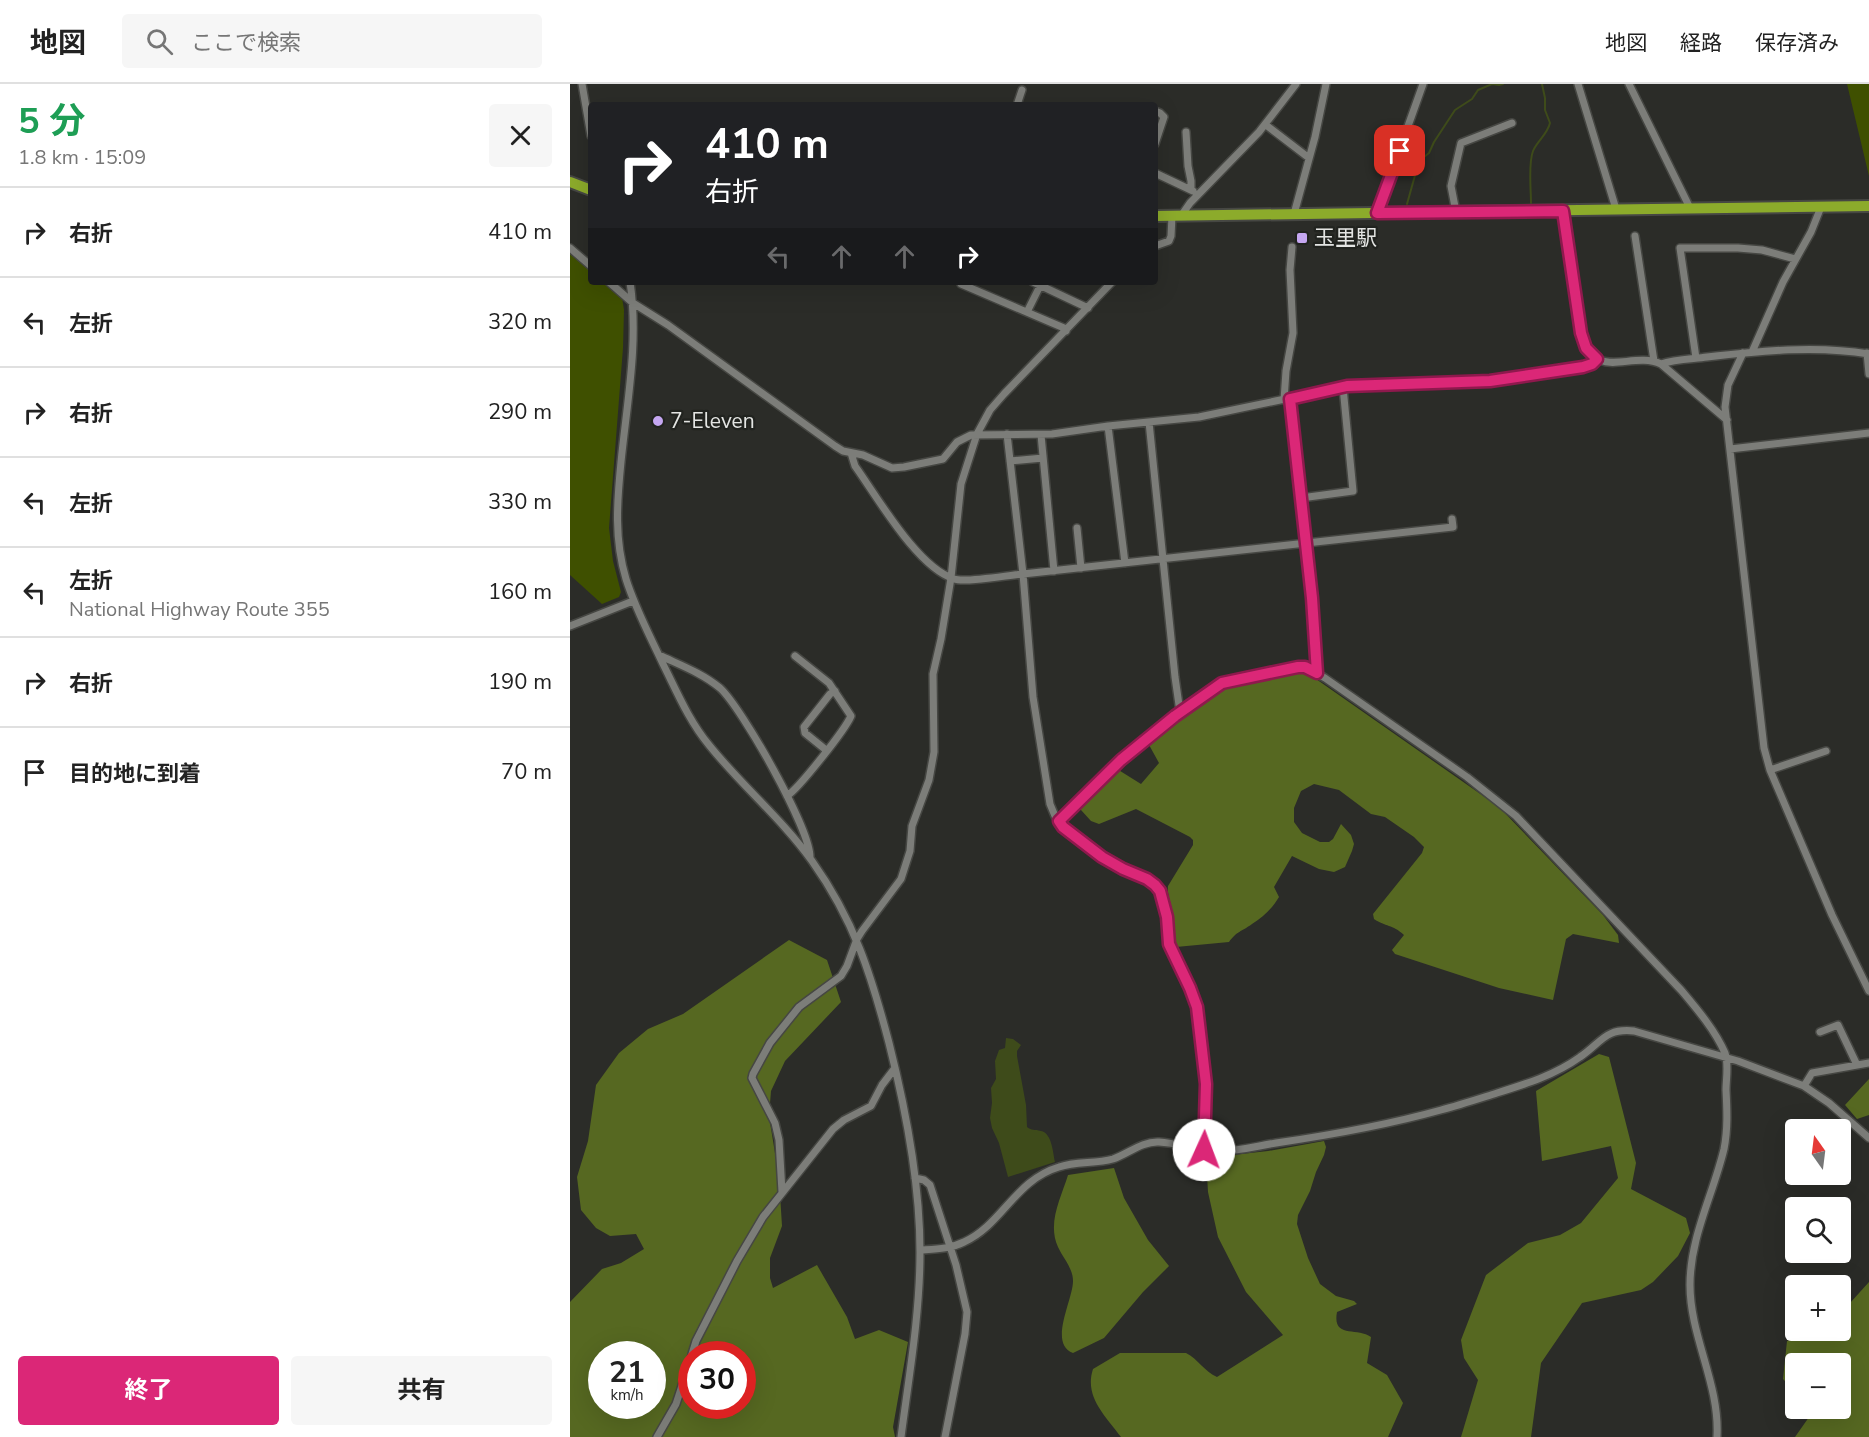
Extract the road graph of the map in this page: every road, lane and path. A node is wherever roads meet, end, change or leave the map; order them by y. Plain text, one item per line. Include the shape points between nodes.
1 (582, 84) edge
2 (1296, 84) edge
3 (1326, 84) edge
4 (1423, 84) edge
5 (1578, 84) edge
6 (1629, 84) edge
7 (1022, 90) dead end
8 (1018, 102) edge
9 (1158, 112) edge
10 (588, 123) edge
11 (1512, 123) dead end
12 (1266, 125) junction
13 (1186, 132) dead end
14 (1158, 135) edge
15 (1308, 158) junction
16 (1158, 175) edge
17 (570, 182) edge
18 (588, 189) edge
19 (1191, 190) junction
20 (1198, 194) junction
21 (1869, 206) edge
22 (1821, 207) junction
23 (1690, 208) junction
24 (1616, 209) junction
25 (1563, 211) junction
26 (1456, 212) junction
27 (1377, 213) junction
28 (1294, 214) junction
29 (1158, 216) edge
30 (1176, 216) junction
31 (1635, 236) dead end
32 (1158, 245) edge
33 (1292, 247) dead end
34 (570, 248) edge
35 (1795, 259) junction
36 (588, 263) edge
37 (612, 285) edge
38 (630, 285) edge
39 (965, 285) edge
40 (1037, 285) edge
41 (1042, 285) edge
42 (1109, 285) edge
43 (633, 303) junction
44 (1088, 308) junction
45 (1027, 312) junction
46 (1066, 331) junction
47 (1748, 353) junction
48 (1868, 353) edge
49 (1696, 358) junction
50 (1597, 359) junction
51 (1657, 363) junction
52 (1869, 374) edge
53 (1343, 387) junction
54 (1287, 399) junction
55 (1727, 420) junction
56 (1149, 422) junction
57 (1108, 426) junction
58 (1869, 433) edge
59 (977, 434) junction
60 (1007, 434) junction
61 (1041, 435) junction
62 (1730, 449) junction
63 (852, 453) junction
64 (1043, 458) junction
65 (1010, 461) junction
66 (1301, 498) junction
67 (1452, 519) dead end
68 (1077, 528) dead end
69 (1306, 543) junction
70 (1164, 558) junction
71 (1125, 563) junction
72 (1081, 568) junction
73 (1054, 571) junction
74 (1023, 574) junction
75 (951, 578) junction
76 (633, 601) junction
77 (570, 626) edge
78 (659, 655) junction
79 (795, 656) dead end
80 (1317, 673) junction
81 (835, 691) junction
82 (1180, 712) junction
83 (826, 750) junction
84 (1826, 751) dead end
85 (1770, 770) junction
86 (787, 796) junction
87 (1059, 821) junction
88 (810, 858) junction
89 (857, 939) junction
90 (1869, 991) edge
91 (1820, 1032) dead end
92 (1726, 1059) junction
93 (1869, 1063) edge
94 (1857, 1065) junction
95 (895, 1068) junction
96 (1804, 1086) junction
97 (1869, 1138) edge
98 (1204, 1150) junction
99 (915, 1178) junction
100 (782, 1192) junction
101 (950, 1248) junction
102 (920, 1250) junction
103 (696, 1341) edge
104 (678, 1398) edge
105 (657, 1437) edge
106 (901, 1437) edge
107 (945, 1437) edge
108 (1717, 1437) edge

1 - 10 street
2 - 12 street
3 - 15 street
4 - 27 street
5 - 24 street
6 - 23 street
7 - 8 street
9 - 14 street via 1164,117
11 - 26 street via 1461,143 1451,187
12 - 15 street
12 - 20 street
13 - 19 street
15 - 28 street
16 - 19 street
17 - 18 highway
19 - 20 street
20 - 30 street
21 - 22 highway
22 - 23 highway
22 - 35 street
23 - 24 highway
24 - 25 highway
25 - 26 highway
25 - 50 street via 1581,333 1586,348
26 - 27 highway
27 - 28 highway
28 - 30 highway
29 - 30 highway
30 - 32 street via 1169,241
31 - 51 street
33 - 54 street via 1293,333 1286,371
34 - 36 street
35 - 47 street
35 - 49 street via 1762,250 1680,248
37 - 43 street
38 - 43 street
39 - 45 street
40 - 45 street
41 - 44 street
42 - 44 street
43 - 63 street via 835,446
43 - 76 street via 633,347 617,522 622,562
44 - 46 street
45 - 46 street
46 - 59 street via 990,410
47 - 48 street via 1818,349
47 - 49 street
47 - 55 street via 1726,391
48 - 52 street
49 - 51 street
50 - 51 street
50 - 53 street via 1583,367 1490,381
51 - 55 street
53 - 54 street
53 - 66 street via 1353,491
54 - 56 street via 1199,417
54 - 66 street
55 - 62 street
56 - 57 street
56 - 70 street
57 - 61 street
57 - 71 street
58 - 62 street
59 - 60 street
59 - 63 street via 963,438 943,459 904,467 892,468
59 - 75 street via 959,494
60 - 61 street
60 - 65 street
61 - 64 street
62 - 85 street via 1762,735
63 - 75 street via 855,466 913,548
64 - 65 street
64 - 73 street
65 - 74 street
66 - 69 street
67 - 69 street via 1453,527
68 - 72 street
69 - 70 street
69 - 80 street
70 - 71 street
70 - 82 street
71 - 72 street
72 - 73 street
73 - 74 street
74 - 75 street
74 - 87 street via 1033,697 1048,793
75 - 89 street via 933,674 934,752 929,780 915,817 910,851 900,879
76 - 77 street
76 - 78 street
78 - 86 street via 708,679 726,695 758,742
78 - 88 street via 701,736
79 - 81 street via 827,680
80 - 82 street via 1298,667 1226,681
80 - 92 street via 1467,777 1516,816 1681,990 1705,1020
81 - 83 street via 851,716
81 - 83 street via 804,727 805,733
82 - 87 street via 1121,760
83 - 86 street
84 - 85 street
85 - 90 street
86 - 88 street
87 - 98 street via 1102,857 1147,879 1160,891 1169,944 1198,1015 1206,1084
88 - 89 street
89 - 95 street
89 - 100 street via 841,976 799,1007 770,1043 753,1074 775,1123
91 - 94 street via 1838,1025
92 - 96 street
92 - 98 street via 1620,1029 1539,1080 1440,1111 1342,1133
92 - 108 street via 1724,1146 1697,1232 1690,1283 1694,1318 1714,1391
93 - 94 street
94 - 96 street via 1812,1073
95 - 99 street
95 - 100 street via 871,1106 833,1129
96 - 97 street
98 - 101 street via 1151,1142 1101,1162 1049,1170 1024,1186 991,1223 966,1242
99 - 101 street via 930,1185
99 - 102 street
100 - 103 street via 737,1261
101 - 102 street
101 - 107 street via 967,1312
102 - 106 street
104 - 105 street

